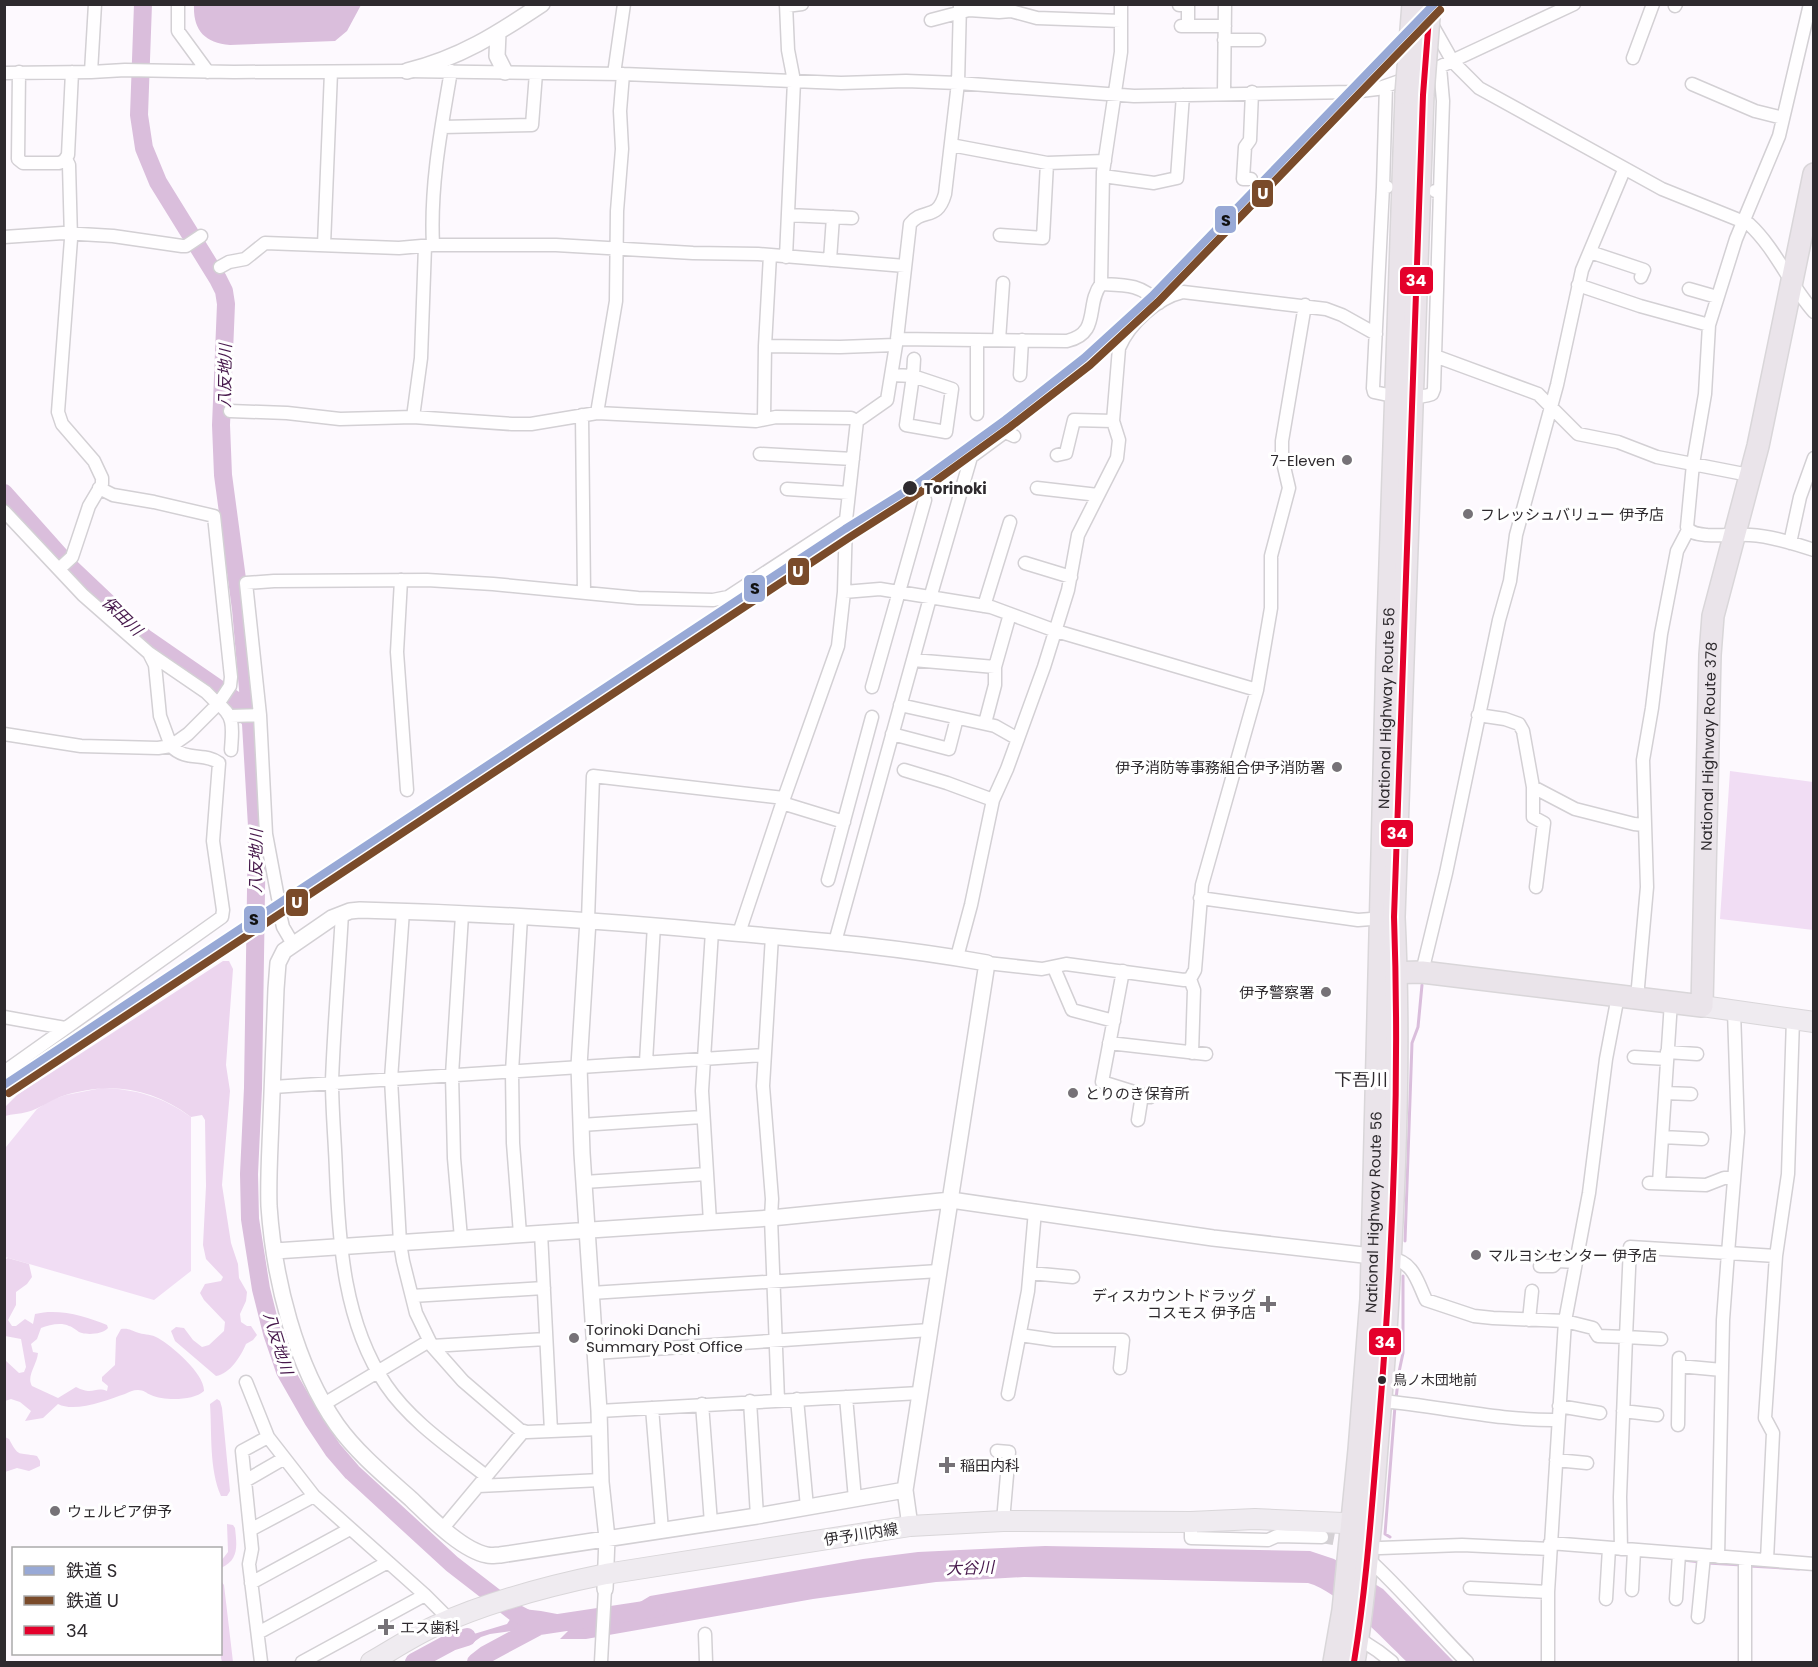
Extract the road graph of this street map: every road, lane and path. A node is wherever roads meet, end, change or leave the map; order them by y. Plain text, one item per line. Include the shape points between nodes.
1 (95, 4) edge
2 (178, 4) edge
3 (542, 4) edge
4 (624, 4) edge
5 (802, 4) edge
6 (1121, 4) edge
7 (1225, 4) edge
8 (1413, 4) edge
9 (1420, 4) edge
10 (1430, 4) edge
11 (1574, 4) edge
12 (1653, 4) edge
13 (1810, 4) edge
14 (786, 5) edge
15 (1179, 5) edge
16 (960, 8) edge
17 (931, 20) dead end
18 (1121, 21) junction
19 (1225, 26) junction
20 (498, 33) junction
21 (1224, 40) junction
22 (1259, 40) dead end
23 (1633, 57) dead end
24 (1453, 62) junction
25 (1440, 67) junction
26 (407, 71) junction
27 (19, 72) junction
28 (72, 72) junction
29 (91, 72) junction
30 (208, 72) junction
31 (331, 72) junction
32 (451, 72) junction
33 (505, 72) junction
34 (4, 73) edge
35 (536, 73) junction
36 (619, 74) junction
37 (794, 81) junction
38 (958, 83) junction
39 (1692, 84) dead end
40 (1386, 86) junction
41 (1224, 93) junction
42 (1252, 93) junction
43 (1183, 94) junction
44 (1115, 95) junction
45 (1415, 95) junction
46 (1783, 118) junction
47 (442, 127) junction
48 (951, 145) junction
49 (66, 159) junction
50 (1105, 161) junction
51 (1047, 163) junction
52 (1624, 170) junction
53 (1814, 174) edge
54 (1103, 176) junction
55 (1251, 179) dead end
56 (1811, 202) edge
57 (788, 215) junction
58 (833, 217) junction
59 (852, 218) dead end
60 (1743, 221) junction
61 (70, 235) junction
62 (1000, 235) dead end
63 (4, 237) edge
64 (196, 240) dead end
65 (324, 245) junction
66 (429, 245) junction
67 (617, 249) junction
68 (1590, 252) junction
69 (770, 255) junction
70 (786, 257) junction
71 (830, 260) junction
72 (905, 266) junction
73 (220, 267) dead end
74 (1641, 277) dead end
75 (1792, 283) junction
76 (1004, 284) dead end
77 (1101, 284) junction
78 (1578, 285) junction
79 (1689, 289) dead end
80 (1718, 297) junction
81 (1159, 303) junction
82 (1305, 305) junction
83 (1814, 312) edge
84 (1709, 325) junction
85 (1376, 334) junction
86 (977, 340) junction
87 (999, 340) junction
88 (1022, 340) junction
89 (896, 342) junction
90 (765, 346) junction
91 (1435, 356) junction
92 (914, 359) dead end
93 (892, 375) junction
94 (1020, 375) dead end
95 (914, 376) junction
96 (1404, 396) junction
97 (1550, 406) junction
98 (230, 411) dead end
99 (597, 412) junction
100 (977, 414) dead end
101 (582, 415) junction
102 (413, 417) junction
103 (764, 418) junction
104 (857, 421) junction
105 (1113, 422) junction
106 (1014, 436) dead end
107 (760, 454) dead end
108 (1057, 455) dead end
109 (1814, 458) edge
110 (853, 459) junction
111 (1693, 464) junction
112 (1749, 475) junction
113 (99, 488) junction
114 (1037, 488) dead end
115 (787, 489) dead end
116 (849, 492) junction
117 (1098, 495) junction
118 (925, 500) dead end
119 (4, 512) edge
120 (846, 520) junction
121 (1010, 522) dead end
122 (1688, 530) junction
123 (1735, 535) junction
124 (1790, 543) junction
125 (1814, 550) edge
126 (1025, 563) dead end
127 (64, 565) junction
128 (1071, 577) junction
129 (401, 580) junction
130 (844, 592) junction
131 (584, 593) junction
132 (898, 593) junction
133 (930, 598) junction
134 (984, 606) junction
135 (1010, 614) junction
136 (1056, 631) junction
137 (149, 653) junction
138 (913, 660) junction
139 (995, 667) junction
140 (872, 687) dead end
141 (1257, 690) junction
142 (218, 704) junction
143 (900, 705) junction
144 (236, 715) junction
145 (258, 715) junction
146 (1478, 715) junction
147 (872, 717) dead end
148 (957, 718) junction
149 (985, 723) junction
150 (892, 734) junction
151 (4, 735) edge
152 (1018, 739) junction
153 (171, 746) junction
154 (231, 750) dead end
155 (904, 770) dead end
156 (1533, 786) junction
157 (407, 790) dead end
158 (783, 800) junction
159 (993, 800) junction
160 (844, 822) junction
161 (1644, 825) junction
162 (828, 880) dead end
163 (1536, 887) dead end
164 (1200, 898) junction
165 (403, 911) junction
166 (342, 913) junction
167 (462, 915) junction
168 (521, 917) junction
169 (1387, 917) junction
170 (588, 920) junction
171 (654, 925) junction
172 (712, 931) junction
173 (739, 933) junction
174 (772, 936) junction
175 (835, 942) junction
176 (292, 944) junction
177 (957, 957) junction
178 (987, 963) junction
179 (1054, 968) junction
180 (1123, 971) junction
181 (1422, 972) junction
182 (1388, 973) junction
183 (1190, 979) junction
184 (1628, 997) junction
185 (1671, 1002) junction
186 (1702, 1006) junction
187 (1734, 1011) junction
188 (4, 1017) edge
189 (1793, 1019) junction
190 (1114, 1021) junction
191 (1814, 1022) edge
192 (65, 1028) junction
193 (1110, 1043) junction
194 (1192, 1053) junction
195 (1206, 1054) dead end
196 (1697, 1054) dead end
197 (764, 1055) junction
198 (1667, 1056) junction
199 (1634, 1057) dead end
200 (704, 1058) junction
201 (646, 1062) junction
202 (579, 1066) junction
203 (4, 1072) edge
204 (512, 1072) junction
205 (452, 1075) junction
206 (391, 1078) junction
207 (332, 1082) junction
208 (273, 1087) junction
209 (1665, 1093) junction
210 (1691, 1094) dead end
211 (702, 1117) junction
212 (1138, 1120) dead end
213 (581, 1125) junction
214 (1662, 1137) junction
215 (1702, 1139) dead end
216 (707, 1174) junction
217 (1734, 1178) junction
218 (584, 1182) junction
219 (951, 1200) junction
220 (1035, 1211) junction
221 (771, 1218) junction
222 (710, 1222) junction
223 (587, 1231) junction
224 (541, 1233) junction
225 (520, 1234) junction
226 (462, 1238) junction
227 (400, 1243) junction
228 (340, 1246) junction
229 (275, 1251) junction
230 (1728, 1253) junction
231 (1776, 1256) junction
232 (1381, 1257) junction
233 (1576, 1262) junction
234 (1540, 1266) dead end
235 (939, 1271) junction
236 (1030, 1273) junction
237 (1073, 1277) dead end
238 (773, 1282) junction
239 (544, 1288) junction
240 (1532, 1292) dead end
241 (591, 1293) junction
242 (412, 1296) junction
243 (1529, 1320) junction
244 (1565, 1321) junction
245 (930, 1330) junction
246 (1020, 1335) junction
247 (1626, 1337) junction
248 (546, 1339) junction
249 (775, 1339) junction
250 (1661, 1339) dead end
251 (430, 1343) junction
252 (594, 1353) junction
253 (1120, 1368) dead end
254 (1722, 1370) junction
255 (378, 1372) junction
256 (246, 1382) dead end
257 (920, 1393) junction
258 (1008, 1394) dead end
259 (846, 1396) junction
260 (797, 1399) junction
261 (778, 1400) junction
262 (750, 1401) junction
263 (1381, 1401) junction
264 (324, 1404) junction
265 (702, 1404) junction
266 (1559, 1406) junction
267 (652, 1408) junction
268 (598, 1411) junction
269 (1623, 1411) junction
270 (1600, 1413) dead end
271 (1658, 1415) dead end
272 (1681, 1419) dead end
273 (1558, 1420) junction
274 (599, 1429) junction
275 (551, 1431) junction
276 (523, 1432) junction
277 (268, 1437) junction
278 (997, 1451) dead end
279 (283, 1459) junction
280 (1556, 1460) junction
281 (1587, 1463) dead end
282 (601, 1480) junction
283 (245, 1481) junction
284 (482, 1481) junction
285 (905, 1490) junction
286 (314, 1496) junction
287 (855, 1499) junction
288 (807, 1507) junction
289 (757, 1516) junction
290 (1003, 1521) junction
291 (1191, 1522) junction
292 (711, 1523) junction
293 (910, 1526) junction
294 (443, 1528) junction
295 (350, 1529) junction
296 (250, 1530) junction
297 (663, 1530) junction
298 (1322, 1537) tunnel mouth
299 (607, 1538) junction
300 (1361, 1546) junction
301 (1550, 1546) junction
302 (1615, 1548) junction
303 (1634, 1550) junction
304 (1679, 1554) junction
305 (1704, 1556) junction
306 (1718, 1557) junction
307 (1745, 1559) junction
308 (1767, 1560) junction
309 (388, 1562) junction
310 (1814, 1564) edge
311 (605, 1581) junction
312 (251, 1583) junction
313 (1470, 1588) dead end
314 (1632, 1590) dead end
315 (1602, 1591) dead end
316 (1548, 1592) junction
317 (425, 1595) junction
318 (1676, 1599) dead end
319 (1698, 1617) dead end
320 (450, 1620) junction
321 (258, 1633) junction
322 (705, 1634) dead end
323 (1359, 1635) junction
324 (261, 1662) edge
325 (302, 1662) edge
326 (371, 1662) edge
327 (601, 1662) edge
328 (706, 1662) edge
329 (1334, 1662) edge
330 (1354, 1662) edge
331 (1392, 1662) edge
332 (1467, 1662) edge
333 (1548, 1662) edge
334 (1745, 1662) edge

1 - 29 street
2 - 30 street via 178,31
3 - 20 street
4 - 36 street
5 - 14 street
6 - 18 street
7 - 19 street
8 - 45 highway, National Highway Route 56, bridge
9 - 24 street
10 - 45 highway, National Highway Route 56, bridge
11 - 24 street
12 - 23 street
13 - 46 street
14 - 37 street
15 - 19 street via 1188,5 1184,25
16 - 17 street via 945,18
16 - 18 street via 1011,11 1037,18
16 - 38 street
18 - 44 street
19 - 21 street
20 - 26 street via 437,64
20 - 33 street via 497,56
21 - 22 street
21 - 41 street
24 - 25 street
24 - 52 street via 1479,88
25 - 40 street
25 - 91 street via 1443,101 1437,191
26 - 31 street
26 - 32 street
27 - 28 street
27 - 34 street
27 - 49 street via 18,159 23,163 59,163
28 - 29 street
28 - 49 street
29 - 30 street
30 - 31 street
31 - 65 street
32 - 33 street
32 - 47 street
33 - 35 street
35 - 36 street
35 - 47 street via 532,125
36 - 37 street
36 - 67 street
37 - 38 street
37 - 57 street
38 - 44 street
38 - 48 street
39 - 46 street via 1755,111
40 - 42 street via 1352,92
40 - 85 street via 1385,187
41 - 42 street
41 - 43 street
42 - 55 street via 1243,179
43 - 44 street
43 - 54 street via 1177,178 1154,183
44 - 50 street
45 - 96 highway, National Highway Route 56
46 - 60 street via 1775,149
47 - 66 street
48 - 51 street
48 - 72 street via 942,206 910,224
49 - 61 street
50 - 51 street
50 - 54 street
51 - 62 street via 1042,238
52 - 60 street
52 - 68 street
53 - 56 highway, National Highway Route 378
54 - 77 street
56 - 75 highway, National Highway Route 378
57 - 58 street
57 - 70 street
58 - 59 street
58 - 71 street
60 - 75 street via 1758,232
60 - 80 street
61 - 63 street
61 - 64 street via 134,238 182,246
61 - 113 street via 58,412 62,424 100,471
65 - 66 street
65 - 73 street via 265,243 245,259
66 - 67 street
66 - 102 street
67 - 69 street
67 - 99 street via 615,313
68 - 74 street via 1644,270
68 - 78 street
69 - 70 street
69 - 90 street
70 - 71 street
71 - 72 street
72 - 89 street
75 - 83 street
75 - 112 highway, National Highway Route 378
76 - 87 street
77 - 81 street via 1134,286
77 - 88 street via 1089,325 1078,338
78 - 84 street
78 - 97 street
79 - 80 street
80 - 84 street
81 - 82 street via 1182,291
81 - 105 street via 1140,319 1119,348
82 - 85 street via 1342,315
82 - 141 street via 1282,441 1289,488 1271,556 1271,608
84 - 111 street via 1703,408
85 - 96 street via 1374,392
86 - 87 street
86 - 89 street
86 - 100 street
87 - 88 street
88 - 94 street
89 - 90 street via 840,347
89 - 93 street
90 - 103 street
91 - 96 street via 1432,394
91 - 97 street via 1538,394
92 - 95 street
93 - 95 street
93 - 104 street via 887,400
95 - 95 street via 952,389 946,432 906,425
96 - 169 highway, National Highway Route 56
97 - 111 street via 1578,434
97 - 146 street via 1516,535 1510,580
98 - 102 street via 340,419
99 - 101 street
99 - 103 street via 756,421
101 - 102 street via 513,424
101 - 131 street
103 - 104 street
104 - 110 street
105 - 108 street via 1074,420 1066,453
105 - 117 street via 1119,440 1117,458
106 - 133 street via 1005,432 971,457
107 - 110 street
109 - 124 street
110 - 116 street
111 - 112 street
111 - 122 street
112 - 123 highway, National Highway Route 378
113 - 127 street
113 - 142 street via 113,495 214,516 231,677 230,686
114 - 117 street
115 - 116 street
116 - 120 street
117 - 128 street via 1078,535
118 - 132 street
119 - 127 street
120 - 130 street
120 - 131 street via 728,597 638,598
121 - 134 street
122 - 123 street
122 - 161 street via 1677,551 1660,634 1643,760
123 - 124 street
123 - 186 highway, National Highway Route 378 via 1711,634
124 - 125 street
126 - 128 street
127 - 137 street via 83,595
128 - 136 street
129 - 131 street
129 - 145 street via 246,583
129 - 157 street via 397,652
130 - 132 street via 880,589
130 - 158 street via 838,646
132 - 133 street
132 - 140 street
133 - 134 street
133 - 138 street
134 - 135 street
135 - 136 street
135 - 139 street
136 - 141 street
136 - 152 street
137 - 142 street
137 - 153 street via 155,665 160,716
138 - 139 street
138 - 143 street
139 - 149 street via 995,685
141 - 164 street
142 - 144 street
142 - 153 street
143 - 148 street
143 - 150 street
144 - 145 street
144 - 154 street
145 - 176 street via 267,834 278,904
146 - 156 street via 1519,724
146 - 181 street
147 - 160 street
148 - 149 street
148 - 150 street via 949,749
149 - 152 street
150 - 175 street
151 - 153 street via 81,746
152 - 159 street
153 - 192 street via 182,755 219,763 213,841 222,917
155 - 159 street
156 - 161 street via 1575,809
156 - 163 street via 1533,817 1544,823
158 - 160 street
158 - 170 street via 593,776
158 - 173 street
159 - 177 street
160 - 162 street
161 - 184 street via 1647,887
164 - 169 street via 1358,920
164 - 183 street via 1195,970
165 - 166 street
165 - 167 street
165 - 206 street
166 - 176 street
166 - 207 street
167 - 168 street
167 - 205 street
168 - 170 street
168 - 204 street
169 - 182 highway, National Highway Route 56
170 - 171 street
170 - 202 street
171 - 172 street
171 - 201 street
172 - 173 street
172 - 200 street
173 - 174 street
174 - 175 street
174 - 197 street
175 - 177 street
176 - 208 street via 278,963
177 - 178 street
178 - 179 street
178 - 219 street
179 - 180 street via 1066,964
179 - 190 street via 1072,1010
180 - 183 street
180 - 190 street
181 - 182 highway
181 - 184 highway
182 - 232 highway, National Highway Route 56 via 1397,1086
183 - 194 street via 1194,990
184 - 185 highway
184 - 233 street via 1606,1059
185 - 186 highway
185 - 198 street
186 - 187 main road
187 - 189 main road
187 - 217 street via 1738,1132
188 - 192 street
189 - 191 main road
189 - 231 street via 1788,1174
190 - 193 street
192 - 203 street
193 - 194 street
193 - 212 street via 1102,1082 1146,1096
194 - 195 street
196 - 198 street
197 - 200 street
197 - 221 street
198 - 199 street
198 - 209 street
200 - 201 street
200 - 211 street
201 - 202 street
202 - 204 street
202 - 213 street
204 - 205 street
204 - 225 street
205 - 206 street
205 - 226 street via 454,1158
206 - 207 street
206 - 227 street
207 - 208 street
207 - 228 street
208 - 229 street via 269,1190
209 - 210 street
209 - 214 street
211 - 213 street
211 - 216 street
213 - 218 street
214 - 215 street
214 - 217 street via 1654,1183 1706,1185
216 - 218 street
216 - 222 street
217 - 230 street
218 - 223 street
219 - 220 street
219 - 221 street
219 - 235 street
220 - 232 street via 1213,1238
220 - 236 street
221 - 222 street
221 - 238 street
222 - 223 street
223 - 224 street
223 - 241 street
224 - 225 street
224 - 239 street
225 - 226 street
226 - 227 street
227 - 228 street
227 - 242 street
228 - 229 street
228 - 255 street via 361,1338
229 - 264 street via 299,1353
230 - 231 street
230 - 247 street via 1630,1247
230 - 254 street
231 - 308 street via 1766,1418 1773,1433
232 - 243 street via 1401,1260 1408,1266 1426,1300 1474,1316
232 - 263 highway, National Highway Route 56
232 - 300 highway, National Highway Route 56 via 1371,1299 1359,1450
233 - 234 street
233 - 244 street
235 - 238 street
235 - 245 street
236 - 237 street
236 - 246 street
238 - 241 street
238 - 249 street
239 - 242 street
239 - 248 street
240 - 243 street
241 - 252 street
242 - 251 street
243 - 244 street
244 - 247 street via 1593,1328 1598,1336
244 - 266 street
245 - 249 street
245 - 257 street
246 - 253 street via 1054,1340 1123,1340
246 - 258 street
247 - 250 street
247 - 269 street
248 - 251 street
248 - 275 street
249 - 252 street
249 - 261 street
251 - 255 street
251 - 276 street via 464,1381
252 - 268 street
254 - 272 street via 1679,1362
254 - 306 street
255 - 264 street
255 - 284 street via 392,1394
256 - 277 street
257 - 259 street
257 - 285 street
259 - 260 street
259 - 287 street
260 - 261 street
260 - 288 street
261 - 262 street
262 - 265 street
262 - 289 street
263 - 273 street via 1527,1420
263 - 300 highway, National Highway Route 56
264 - 294 street via 367,1459
265 - 267 street
265 - 292 street
266 - 270 street
266 - 273 street
267 - 268 street
267 - 297 street
268 - 274 street
269 - 271 street
269 - 302 street
273 - 280 street
274 - 275 street
274 - 282 street
275 - 276 street
276 - 284 street
277 - 279 street
277 - 283 street via 242,1451
278 - 290 street via 1009,1452
279 - 283 street
279 - 286 street
280 - 281 street
280 - 301 street
282 - 284 street
282 - 299 street
283 - 296 street
284 - 294 street
285 - 287 street
285 - 293 street
286 - 295 street
286 - 296 street
287 - 288 street
288 - 289 street
289 - 292 street
290 - 291 main road, 伊予川内線
290 - 293 main road, 伊予川内線
291 - 298 street via 1191,1538
291 - 300 main road, 伊予川内線 via 1254,1519
292 - 297 street
293 - 311 main road, 伊予川内線
294 - 299 street via 463,1544 487,1555
295 - 309 street
295 - 312 street
296 - 312 street
297 - 299 street
299 - 311 street
300 - 301 street
300 - 323 highway, National Highway Route 56
300 - 329 highway, National Highway Route 56 via 1343,1610
300 - 332 street
301 - 302 street
301 - 316 street
302 - 303 street
302 - 315 street
303 - 304 street
303 - 314 street
304 - 305 street
304 - 318 street
305 - 306 street
305 - 319 street
306 - 307 street
307 - 308 street
307 - 334 street
308 - 310 street
309 - 317 street
309 - 321 street
311 - 320 main road, 伊予川内線 via 534,1591
311 - 327 street
312 - 321 street
313 - 316 street
316 - 333 street
317 - 320 street
317 - 325 street
320 - 326 main road, 伊予川内線
321 - 324 street
322 - 328 street
323 - 330 highway, National Highway Route 56
323 - 331 street

